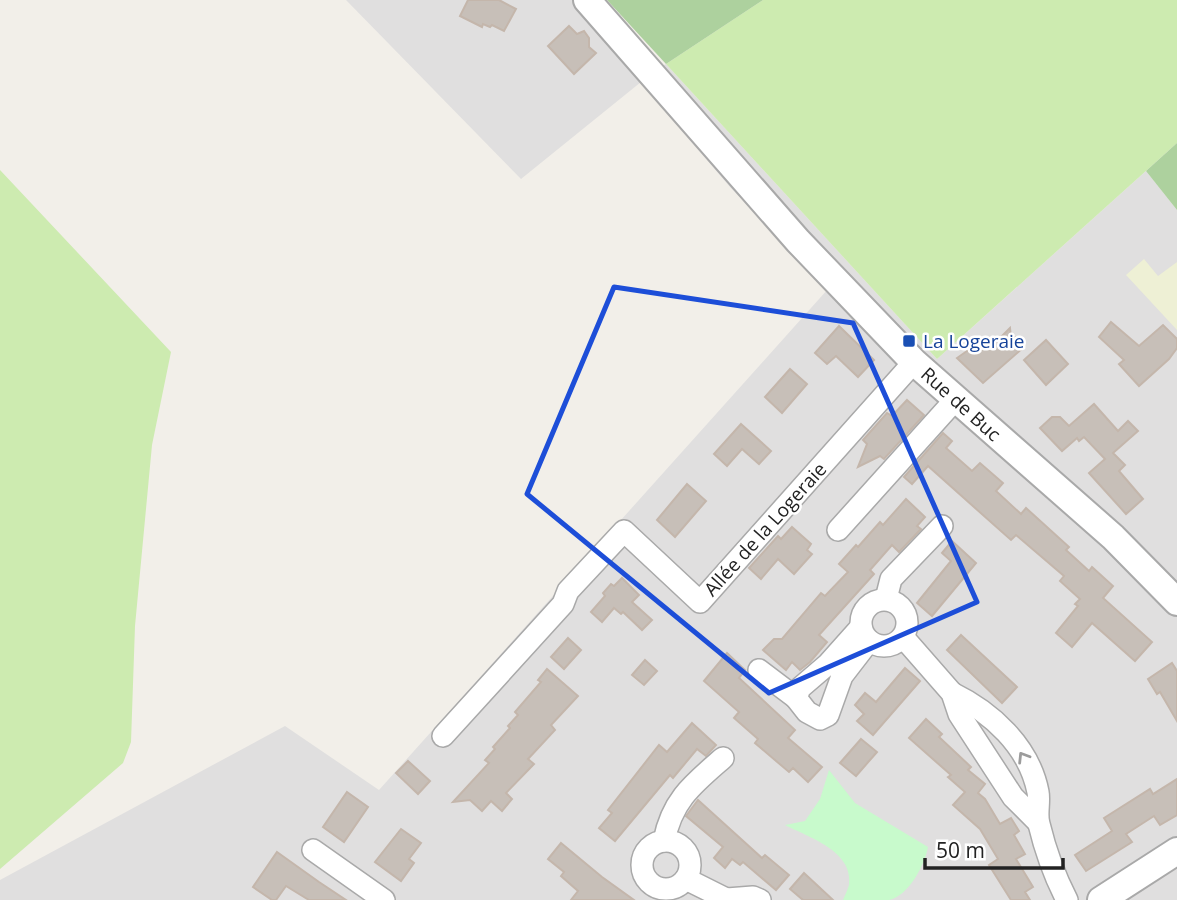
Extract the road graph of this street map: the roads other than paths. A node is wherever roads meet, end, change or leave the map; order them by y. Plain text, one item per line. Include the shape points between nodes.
1 (587, 0) edge
2 (914, 362) junction
3 (955, 400) junction
4 (942, 526) dead end
5 (838, 530) dead end
6 (886, 600) junction
7 (1177, 602) edge
8 (865, 634) junction
9 (903, 637) junction
10 (759, 670) dead end
11 (952, 693) junction
12 (796, 698) junction
13 (443, 736) dead end
14 (723, 758) dead end
15 (1038, 822) junction
16 (664, 841) junction
17 (313, 850) dead end
18 (1177, 851) edge
19 (686, 879) junction
20 (384, 900) edge
21 (728, 900) edge
22 (760, 900) edge
23 (1068, 900) edge
24 (1101, 900) edge

1 - 2 street, Rue de Buc via 798,241
2 - 3 street, Rue de Buc
2 - 13 street, Allée de la Logeraie via 700,602 624,531
3 - 5 street
3 - 7 street, Rue de Buc via 1113,537
4 - 6 street via 891,579
6 - 8 street via 867,607 860,620
6 - 9 street via 899,605 907,617
8 - 9 street via 875,645 891,646
8 - 12 street via 800,688
8 - 12 street via 828,715 820,719
9 - 11 street
10 - 12 street
11 - 15 street via 959,714 1013,797
15 -> 11 street via 1039,793 1027,761 1002,726
14 - 16 street via 686,791 667,824
15 - 23 street
16 - 19 street via 685,850 690,864
16 - 19 street via 645,855 646,878 666,889
17 - 20 street
18 - 24 street
19 - 21 street
21 - 22 street

